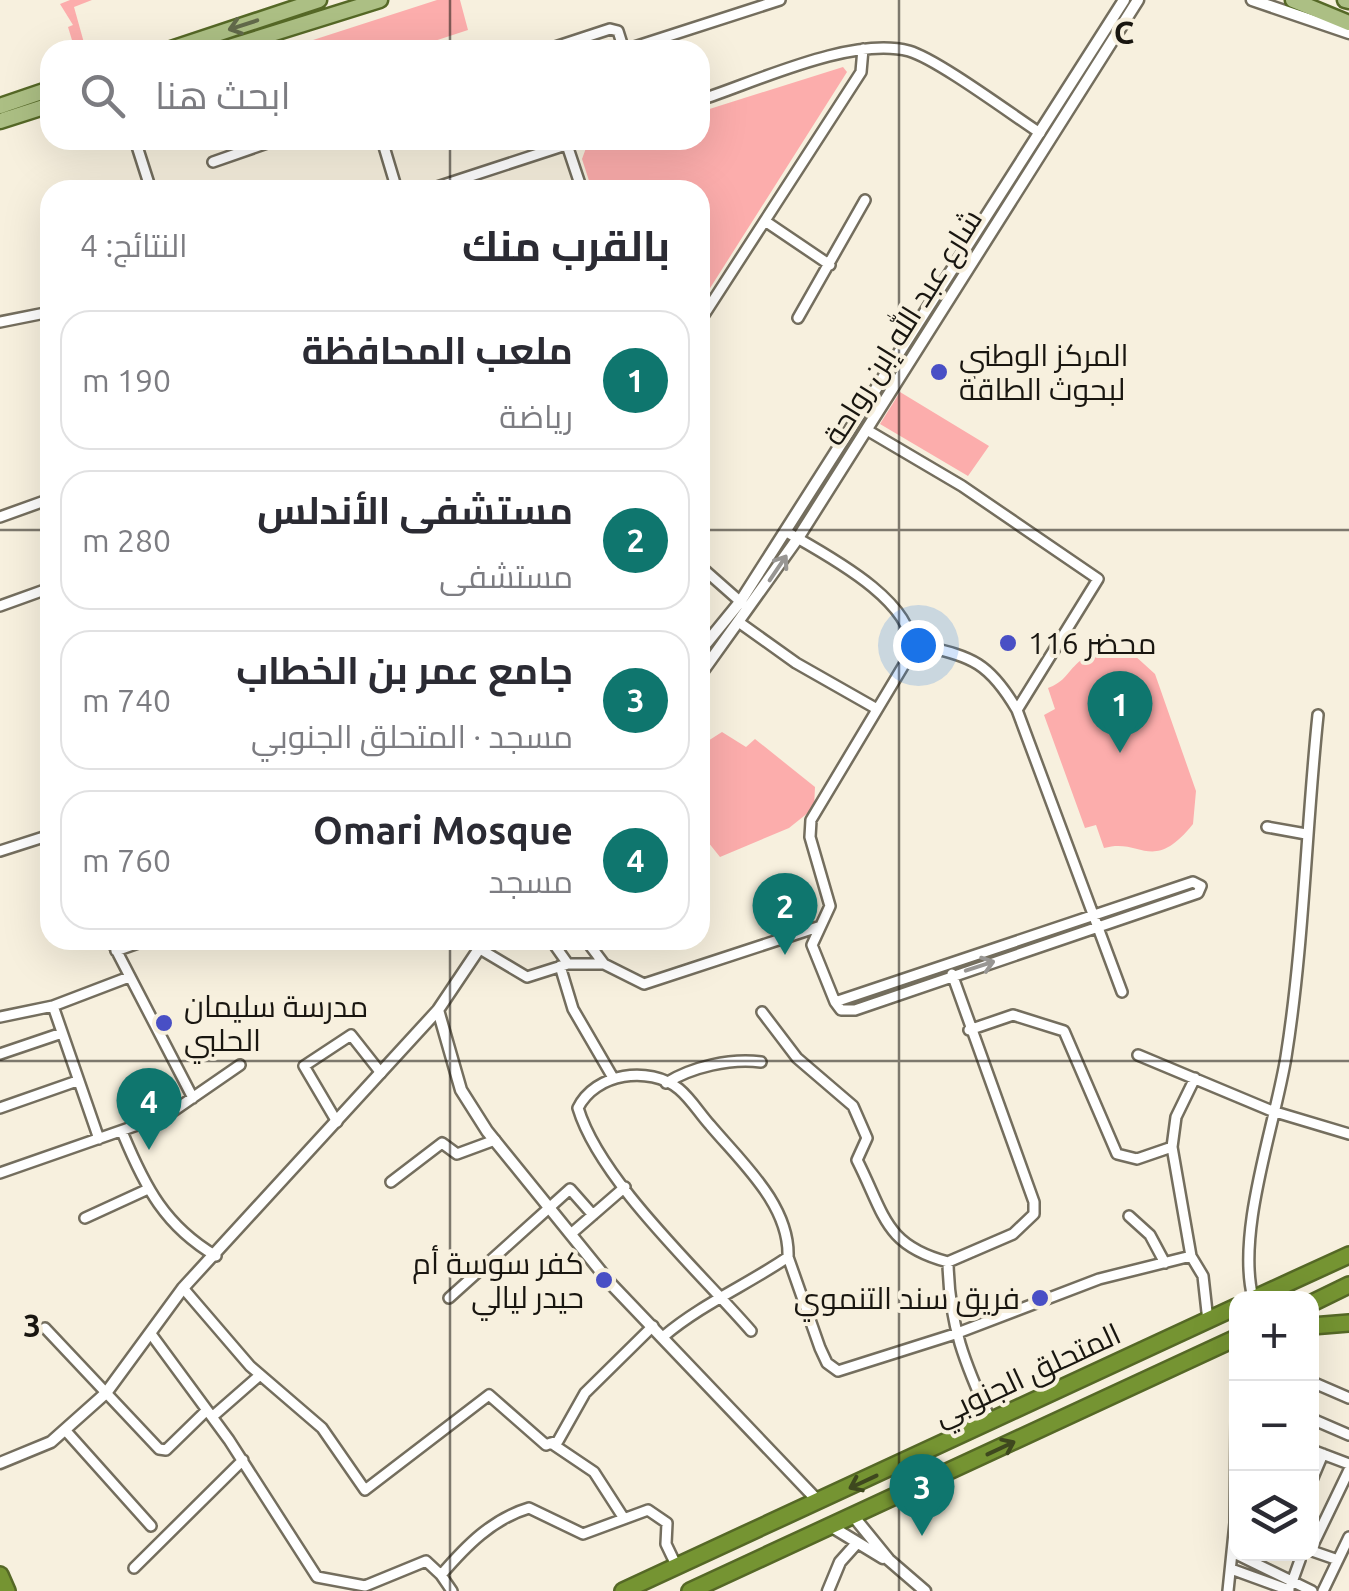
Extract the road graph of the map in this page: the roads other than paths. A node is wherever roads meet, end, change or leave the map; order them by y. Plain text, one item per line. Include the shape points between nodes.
1 (318, 0) edge
2 (380, 0) edge
3 (780, 0) edge
4 (1124, 0) edge
5 (1138, 0) edge
6 (1252, 0) edge
7 (1293, 0) edge
8 (1318, 0) edge
9 (295, 8) junction
10 (1349, 12) edge
11 (1349, 23) edge
12 (301, 24) junction
13 (1349, 34) edge
14 (198, 40) edge
15 (251, 40) edge
16 (575, 40) edge
17 (621, 40) edge
18 (656, 40) edge
19 (863, 49) junction
20 (40, 92) edge
21 (710, 97) edge
22 (0, 106) edge
23 (40, 108) edge
24 (0, 120) edge
25 (1040, 133) junction
26 (137, 150) edge
27 (247, 150) edge
28 (385, 150) edge
29 (552, 150) edge
30 (569, 150) edge
31 (213, 162) dead end
32 (148, 180) edge
33 (395, 180) edge
34 (459, 180) edge
35 (579, 180) edge
36 (865, 200) dead end
37 (765, 220) junction
38 (830, 265) junction
39 (710, 305) edge
40 (40, 314) edge
41 (798, 318) dead end
42 (0, 322) edge
43 (867, 430) junction
44 (40, 503) edge
45 (0, 517) edge
46 (786, 531) junction
47 (798, 538) junction
48 (710, 575) edge
49 (40, 592) edge
50 (0, 606) edge
51 (745, 606) junction
52 (740, 623) junction
53 (710, 640) edge
54 (913, 642) junction
55 (710, 662) edge
56 (878, 709) junction
57 (1017, 710) junction
58 (1318, 714) dead end
59 (1267, 827) dead end
60 (1306, 834) junction
61 (40, 837) edge
62 (0, 851) edge
63 (1094, 916) junction
64 (818, 926) junction
65 (1098, 927) junction
66 (121, 950) edge
67 (479, 950) edge
68 (491, 950) edge
69 (556, 950) edge
70 (594, 950) edge
71 (116, 952) joint
72 (947, 962) junction
73 (604, 964) junction
74 (564, 965) junction
75 (952, 976) junction
76 (129, 977) junction
77 (1122, 992) dead end
78 (835, 1002) junction
79 (53, 1006) junction
80 (438, 1010) junction
81 (762, 1012) dead end
82 (0, 1017) edge
83 (970, 1030) junction
84 (62, 1032) junction
85 (0, 1054) edge
86 (1138, 1055) dead end
87 (761, 1062) dead end
88 (240, 1065) dead end
89 (381, 1073) junction
90 (612, 1076) junction
91 (1194, 1078) junction
92 (77, 1081) junction
93 (666, 1083) junction
94 (192, 1098) junction
95 (0, 1108) edge
96 (1272, 1111) junction
97 (337, 1122) junction
98 (123, 1134) junction
99 (1349, 1134) edge
100 (99, 1139) junction
101 (495, 1140) junction
102 (1172, 1147) junction
103 (0, 1173) edge
104 (391, 1182) dead end
105 (625, 1187) junction
106 (146, 1190) junction
107 (550, 1206) junction
108 (593, 1215) junction
109 (1129, 1216) dead end
110 (85, 1218) dead end
111 (572, 1233) junction
112 (1349, 1252) edge
113 (216, 1256) junction
114 (788, 1256) junction
115 (1191, 1256) junction
116 (948, 1262) junction
117 (1164, 1263) junction
118 (1349, 1285) edge
119 (184, 1288) junction
120 (1253, 1291) edge
121 (1269, 1291) edge
122 (720, 1297) junction
123 (449, 1298) dead end
124 (1319, 1300) edge
125 (1229, 1310) edge
126 (1208, 1321) junction
127 (1344, 1324) edge
128 (653, 1326) junction
129 (1319, 1326) edge
130 (45, 1328) dead end
131 (750, 1331) dead end
132 (150, 1334) junction
133 (956, 1334) junction
134 (664, 1336) junction
135 (1229, 1344) edge
136 (260, 1375) junction
137 (1319, 1385) edge
138 (106, 1393) junction
139 (1349, 1398) edge
140 (209, 1413) junction
141 (991, 1421) junction
142 (1319, 1422) edge
143 (66, 1431) junction
144 (1349, 1435) edge
145 (552, 1443) junction
146 (1319, 1453) edge
147 (1323, 1454) junction
148 (243, 1460) junction
149 (0, 1463) edge
150 (1349, 1467) edge
151 (1316, 1471) edge
152 (819, 1502) junction
153 (624, 1517) junction
154 (854, 1517) junction
155 (150, 1526) dead end
156 (832, 1526) junction
157 (1319, 1533) edge
158 (1349, 1537) edge
159 (857, 1543) junction
160 (1319, 1552) edge
161 (889, 1560) junction
162 (1338, 1560) junction
163 (1231, 1561) edge
164 (1247, 1561) edge
165 (1300, 1561) edge
166 (677, 1566) junction
167 (134, 1568) dead end
168 (1230, 1569) junction
169 (441, 1575) junction
170 (0, 1578) edge
171 (1290, 1587) edge
172 (5, 1591) edge
173 (452, 1591) edge
174 (624, 1591) edge
175 (690, 1591) edge
176 (828, 1591) edge
177 (925, 1591) edge
178 (1228, 1591) edge
179 (1312, 1591) edge
180 (1324, 1591) edge

1 - 9 main road
2 - 12 main road
3 - 18 street
4 - 25 street, شارع عبد الله إبن رواحة
5 - 43 street, شارع عبد الله إبن رواحة
6 - 13 street
7 - 11 main road
8 - 10 main road
9 - 12 main road
9 -> 14 main road
12 - 15 main road
16 - 17 street via 610,28
19 - 21 street
19 - 25 street via 912,52
19 - 37 street via 861,72
20 - 22 main road
23 - 24 main road
25 - 46 street, شارع عبد الله إبن رواحة
26 - 32 street
27 - 31 street
28 - 33 street
29 - 34 street
30 - 35 street
36 - 38 street
37 - 38 street
37 - 39 street
38 - 41 street
40 - 42 street
43 - 47 street, شارع عبد الله إبن رواحة
43 - 57 street via 1098,579
44 - 45 street
46 - 47 street
46 - 51 street, شارع عبد الله إبن رواحة
51 -> 47 street, شارع عبد الله إبن رواحة
47 - 54 street via 868,583 900,614
48 - 51 street
49 - 50 street
51 - 52 street, شارع عبد الله إبن رواحة
51 - 53 street, شارع عبد الله إبن رواحة
52 - 55 street, شارع عبد الله إبن رواحة
52 - 56 street
54 - 56 street
54 - 57 street via 965,654 992,672
56 - 64 street via 811,820 830,906
57 - 63 street
58 - 60 street
59 - 60 street
60 - 96 street via 1302,938 1286,1062
61 - 62 street
63 - 65 street
63 - 65 street via 1192,882 1201,886 1198,893
63 - 72 street
64 - 73 street via 644,984
64 - 78 street via 812,945
75 -> 65 street
65 - 77 street
66 - 71 street
67 - 80 street
68 - 74 street via 527,977
69 - 74 street
70 - 73 street
71 - 76 street
72 - 75 street
72 - 78 street
73 - 74 street
74 - 90 street via 573,1009
75 - 78 street via 850,1012
75 - 83 street
76 - 79 street
76 - 94 street
79 - 82 street
79 - 84 street
80 - 89 street
80 - 101 street via 461,1090
81 - 116 street via 797,1058 853,1106 867,1138 857,1160 900,1243
83 - 102 street via 1013,1015 1064,1030 1117,1154 1137,1159
83 - 116 street via 1034,1214 1013,1234
84 - 85 street
84 - 92 street
86 - 91 street
87 - 93 street via 683,1073
88 - 94 street
89 - 97 street
89 - 97 street via 351,1034 304,1066
90 - 93 street
90 - 105 street via 578,1108
91 - 96 street
91 - 102 street
92 - 95 street
92 - 100 street
93 - 114 street via 678,1088 762,1188 789,1238
94 - 98 street
96 - 99 street
96 - 120 street via 1254,1219
97 - 113 street
98 - 100 street
98 - 106 street
100 - 103 street
101 - 104 street via 458,1154 442,1143
101 - 107 street
102 - 115 street
105 - 108 street
105 - 122 street
106 - 110 street
106 - 113 street via 179,1231
107 - 108 street via 570,1190
107 - 111 street
107 - 123 street
108 - 111 street
109 - 117 street via 1150,1235
111 - 128 street
112 - 121 highway
113 - 119 street
114 - 122 street
114 - 133 street via 820,1348 838,1371
115 - 117 street
115 - 126 street via 1203,1276
116 - 133 street
117 - 133 street via 1099,1279
118 - 124 highway
119 - 132 street
119 - 136 street
122 - 131 street
122 - 134 street
125 - 126 highway, المتحلق الجنوبي
126 - 141 highway, المتحلق الجنوبي
127 - 129 highway
128 - 134 street
128 - 145 street via 585,1393
130 - 138 street
132 - 138 street
132 - 140 street
133 - 141 street
134 - 152 street
154 -> 135 highway, المتحلق الجنوبي
136 - 140 street
136 - 145 street via 322,1428 365,1490 488,1395 546,1445
137 - 139 street
138 - 140 street via 162,1451
138 - 143 street
140 - 148 street
141 -> 152 highway, المتحلق الجنوبي
142 - 144 street
143 - 149 street
143 - 155 street
145 - 153 street via 594,1472
146 - 147 street
147 - 150 street
147 - 151 street
148 - 167 street
148 - 169 street via 324,1582 373,1585 426,1561
150 - 157 street
152 - 166 highway, المتحلق الجنوبي
153 - 166 street via 648,1510 667,1522 666,1544
153 - 169 street via 583,1534 529,1508 500,1517
154 - 156 highway, المتحلق الجنوبي
154 - 161 street
156 - 159 street
156 - 175 highway, المتحلق الجنوبي
158 - 162 street
159 - 161 street
159 - 176 street
160 - 162 street
161 - 177 street
162 - 180 street
163 - 168 street
164 - 171 street
165 - 171 street
166 - 174 highway, المتحلق الجنوبي
168 - 171 street
168 - 178 street
169 - 173 street
170 - 172 highway
171 - 179 street

